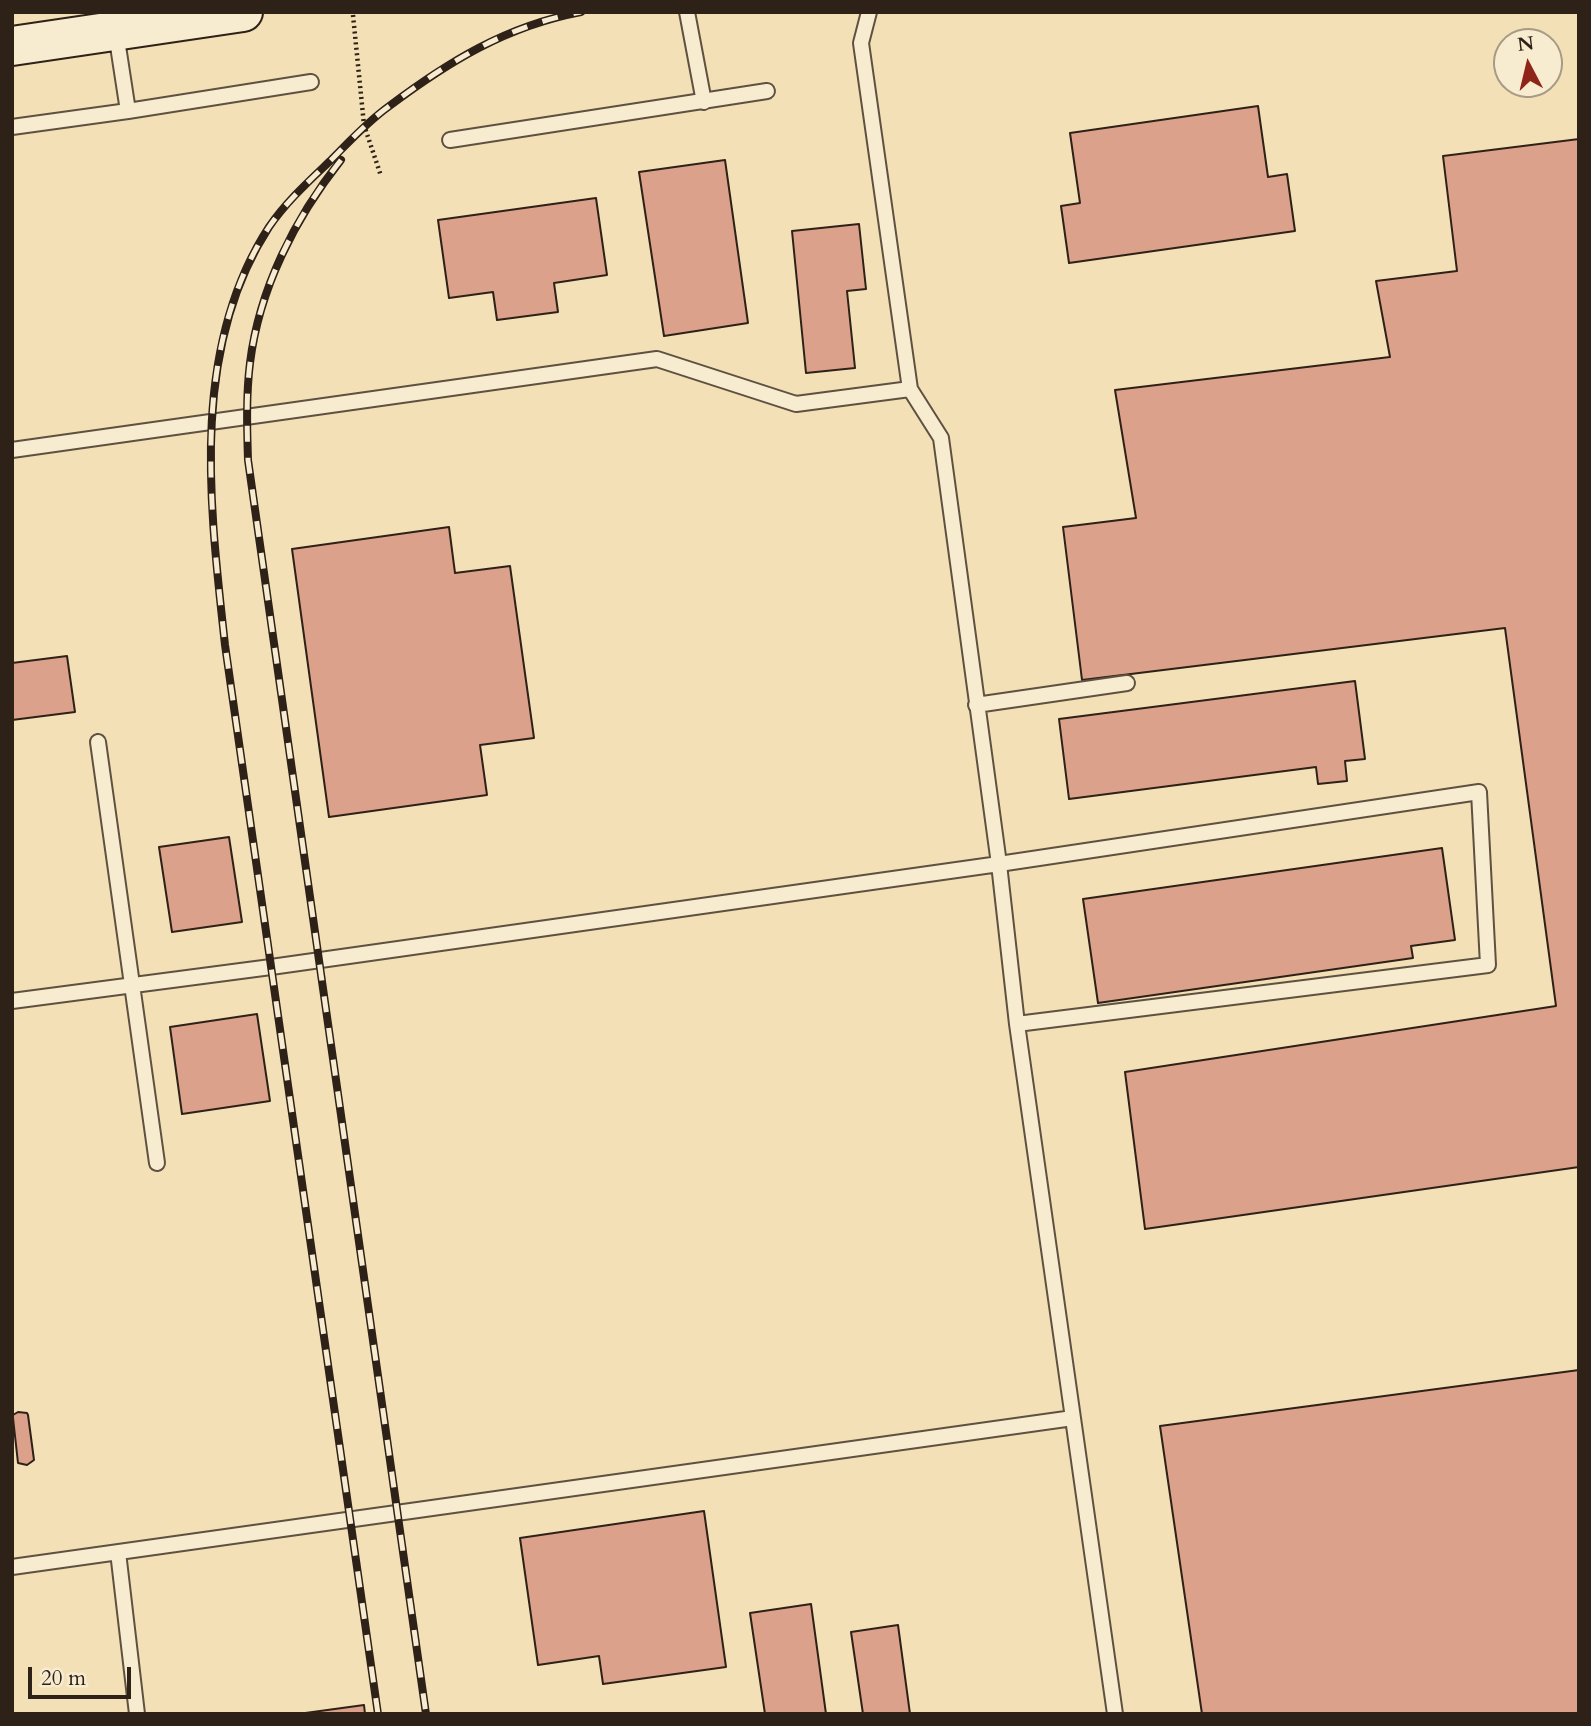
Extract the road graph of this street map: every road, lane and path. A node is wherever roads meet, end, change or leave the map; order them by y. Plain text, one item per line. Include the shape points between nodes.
1 (243, 12) edge
2 (687, 12) edge
3 (869, 12) edge
4 (353, 15) dead end
5 (116, 32) junction
6 (12, 46) edge
7 (311, 82) dead end
8 (767, 91) dead end
9 (704, 102) junction
10 (128, 111) junction
11 (12, 127) edge
12 (450, 140) dead end
13 (381, 176) dead end
14 (910, 389) junction
15 (12, 450) edge
16 (1127, 683) dead end
17 (976, 705) junction
18 (98, 742) dead end
19 (999, 864) junction
20 (132, 984) junction
21 (12, 1001) edge
22 (1017, 1024) junction
23 (157, 1163) dead end
24 (1073, 1418) junction
25 (118, 1552) junction
26 (12, 1567) edge
27 (137, 1714) edge
28 (1115, 1714) edge

1 - 5 street
2 - 9 lane
3 - 14 lane via 861,43
4 - 13 path via 364,125
5 - 6 street
5 - 10 lane
7 - 10 lane
8 - 9 lane
9 - 12 lane
10 - 11 lane
14 - 15 lane via 796,404 657,359
14 - 17 lane via 941,438
16 - 17 lane
17 - 19 lane
18 - 20 lane
19 - 20 lane
19 - 22 lane
19 - 22 lane via 1479,792 1488,965
20 - 21 lane
20 - 23 lane
22 - 24 lane
24 - 25 lane
24 - 28 lane
25 - 26 lane
25 - 27 lane

